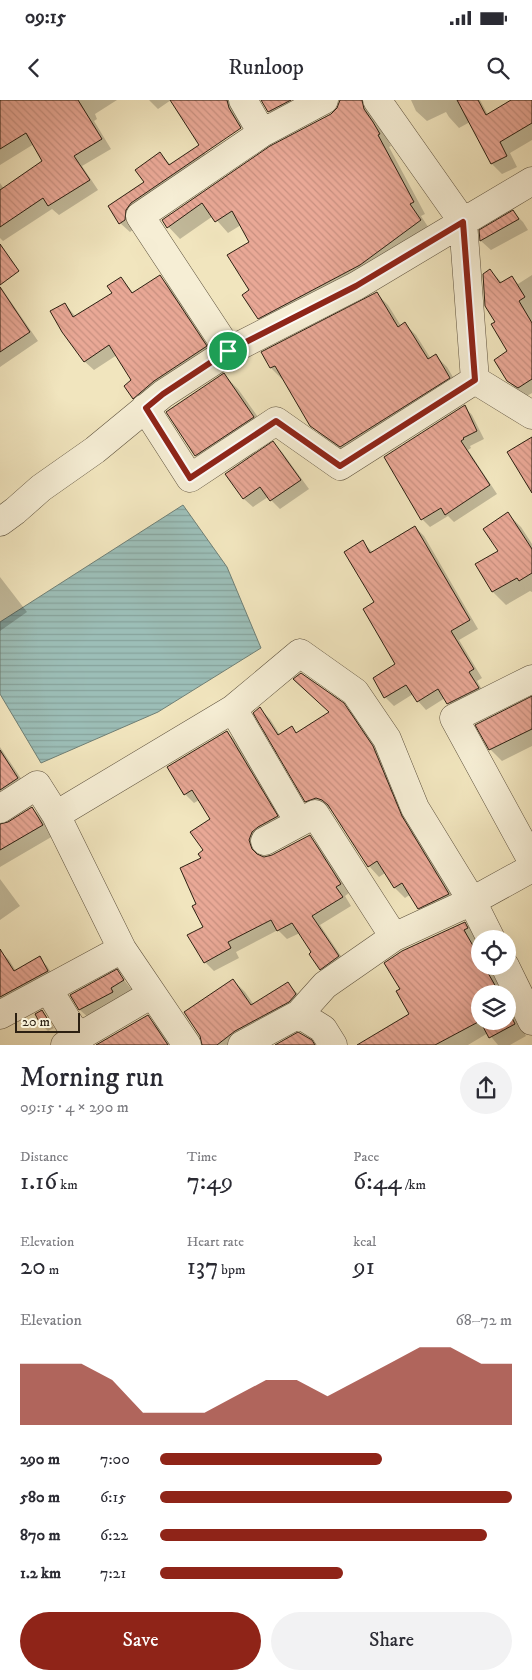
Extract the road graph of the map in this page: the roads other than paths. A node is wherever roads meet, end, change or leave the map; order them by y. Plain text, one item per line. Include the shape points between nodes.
1 (243, 100) edge
2 (324, 100) edge
3 (377, 100) edge
4 (262, 133) junction
5 (532, 181) edge
6 (463, 222) junction
7 (228, 351) junction
8 (475, 380) junction
9 (526, 406) edge
10 (146, 408) junction
11 (0, 522) edge
12 (532, 679) edge
13 (233, 710) junction
14 (0, 810) edge
15 (56, 815) junction
16 (299, 822) junction
17 (265, 841) dead end
18 (532, 861) edge
19 (532, 868) edge
20 (472, 901) junction
21 (486, 930) edge
22 (394, 937) junction
23 (122, 949) junction
24 (509, 975) edge
25 (48, 989) junction
26 (152, 994) junction
27 (299, 1014) junction
28 (0, 1015) edge
29 (532, 1021) edge
30 (81, 1040) edge
31 (187, 1045) edge
32 (242, 1045) edge
33 (333, 1045) edge

1 - 4 street
2 - 4 street
3 - 6 street
4 - 7 street via 140,216
5 - 6 street
6 - 7 street via 356,286
6 - 8 street
7 - 10 street
8 - 9 street
8 - 10 street via 340,466 276,421 190,478
10 - 11 street
12 - 18 street via 454,718
13 - 15 street
13 - 16 street
13 - 20 street via 300,653 355,692 387,739 415,808
14 - 15 street via 37,785
15 - 23 street
16 - 17 street
16 - 22 street via 314,814
19 - 20 street
20 - 21 street
20 - 22 street
22 - 27 street via 325,985
23 - 25 street
23 - 26 street
24 - 29 street
25 - 28 street
25 - 30 street
26 - 30 street
26 - 31 street
27 - 32 street
27 - 33 street via 323,1028

